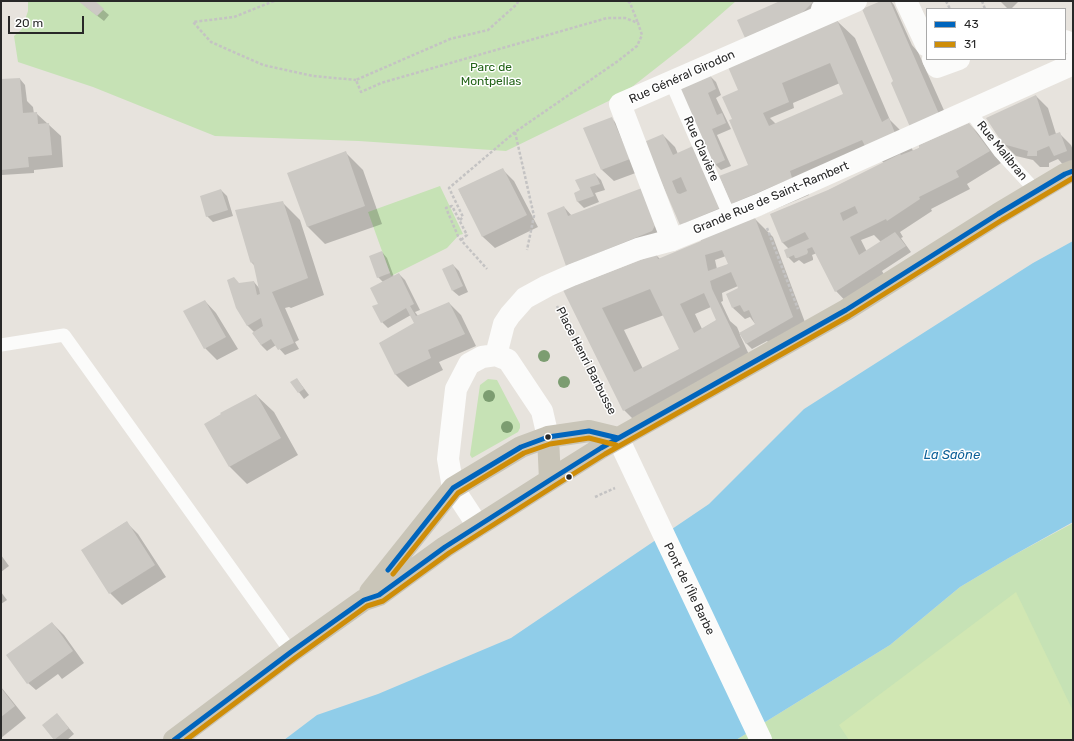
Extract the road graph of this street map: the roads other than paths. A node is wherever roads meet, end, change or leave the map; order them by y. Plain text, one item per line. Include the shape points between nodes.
1 (856, 1) edge
2 (906, 1) edge
3 (819, 9) edge
4 (926, 44) edge
5 (934, 60) edge
6 (956, 60) edge
7 (1073, 64) edge
8 (671, 82) junction
9 (969, 110) junction
10 (1073, 171) edge
11 (1036, 191) junction
12 (730, 217) junction
13 (672, 240) junction
14 (1, 345) edge
15 (496, 355) junction
16 (622, 436) junction
17 (548, 437) junction
18 (550, 480) junction
19 (453, 488) junction
20 (478, 526) junction
21 (364, 600) junction
22 (291, 652) junction
23 (174, 740) edge
24 (761, 740) edge

1 - 3 street, Rue Général Girodon
2 - 4 street
3 - 8 street, Rue Général Girodon
5 - 6 street via 937,67
7 - 9 street, Grande Rue de Saint-Rambert
8 - 12 lane, Rue Clavière
8 - 13 street, Rue Général Girodon via 620,104
9 - 11 lane, Rue Malibran via 999,151
9 - 12 street, Grande Rue de Saint-Rambert
10 - 11 main road
11 - 16 main road via 846,310
12 - 13 street, Grande Rue de Saint-Rambert
13 - 15 street, Grande Rue de Saint-Rambert via 638,249 572,274 525,298 504,324
14 - 22 lane via 64,335
15 - 17 street via 508,360 542,411
15 - 19 street via 482,357 469,364 456,389 448,459
16 - 17 main road via 589,431
16 - 18 main road
16 - 24 street, Pont de l'Île Barbe via 652,512
17 - 18 main road
17 - 19 main road via 521,447
18 - 20 main road
19 - 20 street
19 - 21 main road
20 - 21 main road via 378,595
21 - 22 main road
22 - 23 main road

